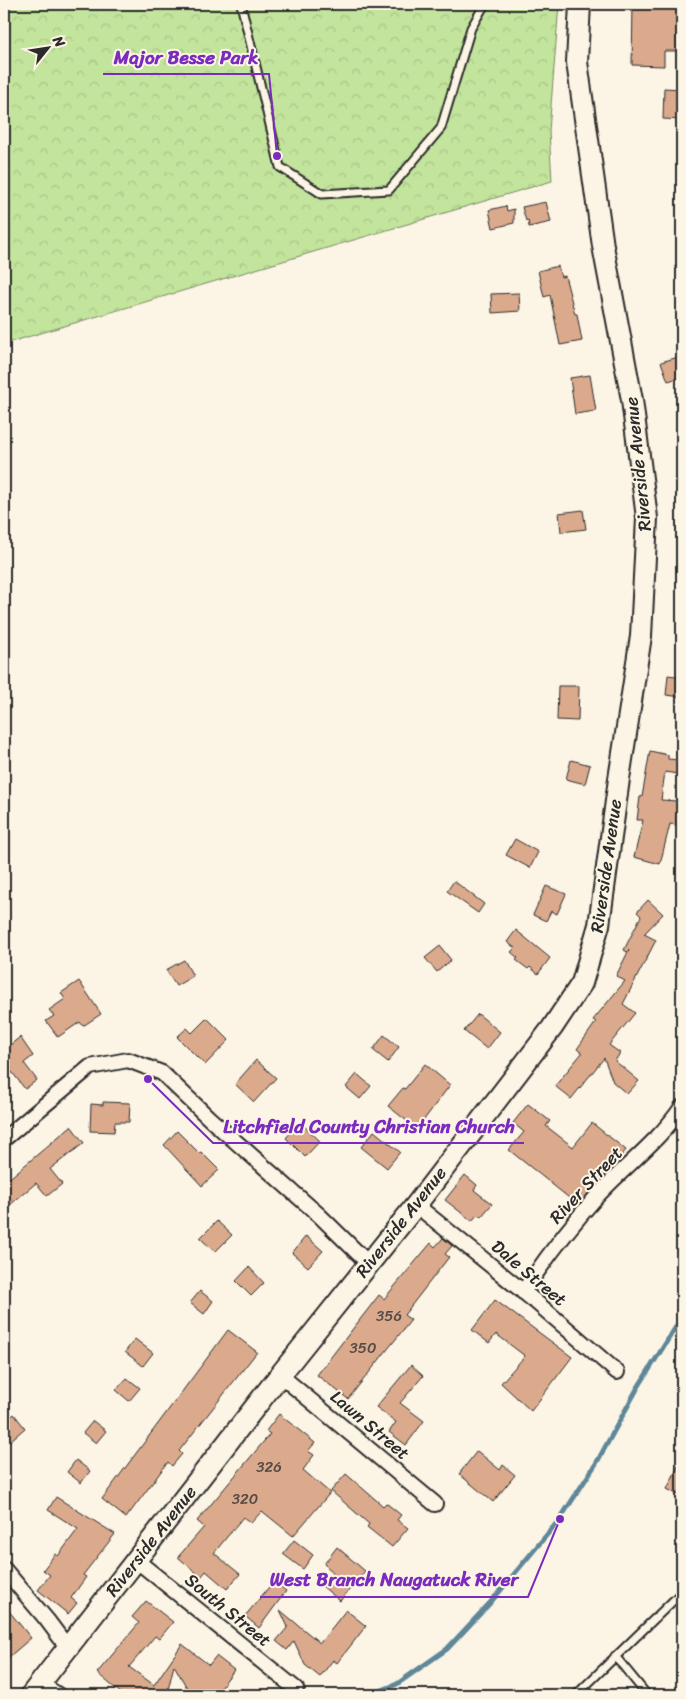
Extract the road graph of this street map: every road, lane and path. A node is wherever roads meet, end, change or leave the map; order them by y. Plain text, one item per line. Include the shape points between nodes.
1 (241, 4) edge
2 (485, 4) edge
3 (580, 4) edge
4 (682, 1107) edge
5 (4, 1138) edge
6 (416, 1205) junction
7 (369, 1264) junction
8 (523, 1292) junction
9 (617, 1372) dead end
10 (280, 1375) junction
11 (436, 1504) dead end
12 (136, 1560) junction
13 (4, 1569) edge
14 (682, 1597) edge
15 (68, 1648) junction
16 (615, 1656) junction
17 (36, 1689) edge
18 (296, 1689) dead end
19 (58, 1695) edge
20 (576, 1695) edge
21 (647, 1695) edge

1 - 2 lane via 280,167 322,194 390,190 441,128 471,28
3 - 6 street, Riverside Avenue via 577,62 603,246 632,400 647,518 641,636 600,925 582,983 552,1028
4 - 8 street, River Street via 671,1123 598,1195
5 - 7 street via 90,1067 128,1060 162,1073
6 - 7 street, Riverside Avenue
6 - 8 street, Dale Street
7 - 10 street, Riverside Avenue
8 - 9 street, Dale Street
10 - 11 street, Lawn Street
10 - 12 street, Riverside Avenue
12 - 15 street, Riverside Avenue
12 - 18 street, South Street
13 - 15 street
14 - 16 lane via 680,1594
15 - 17 street, Riverside Avenue
16 - 20 lane
16 - 21 lane
17 - 19 street

